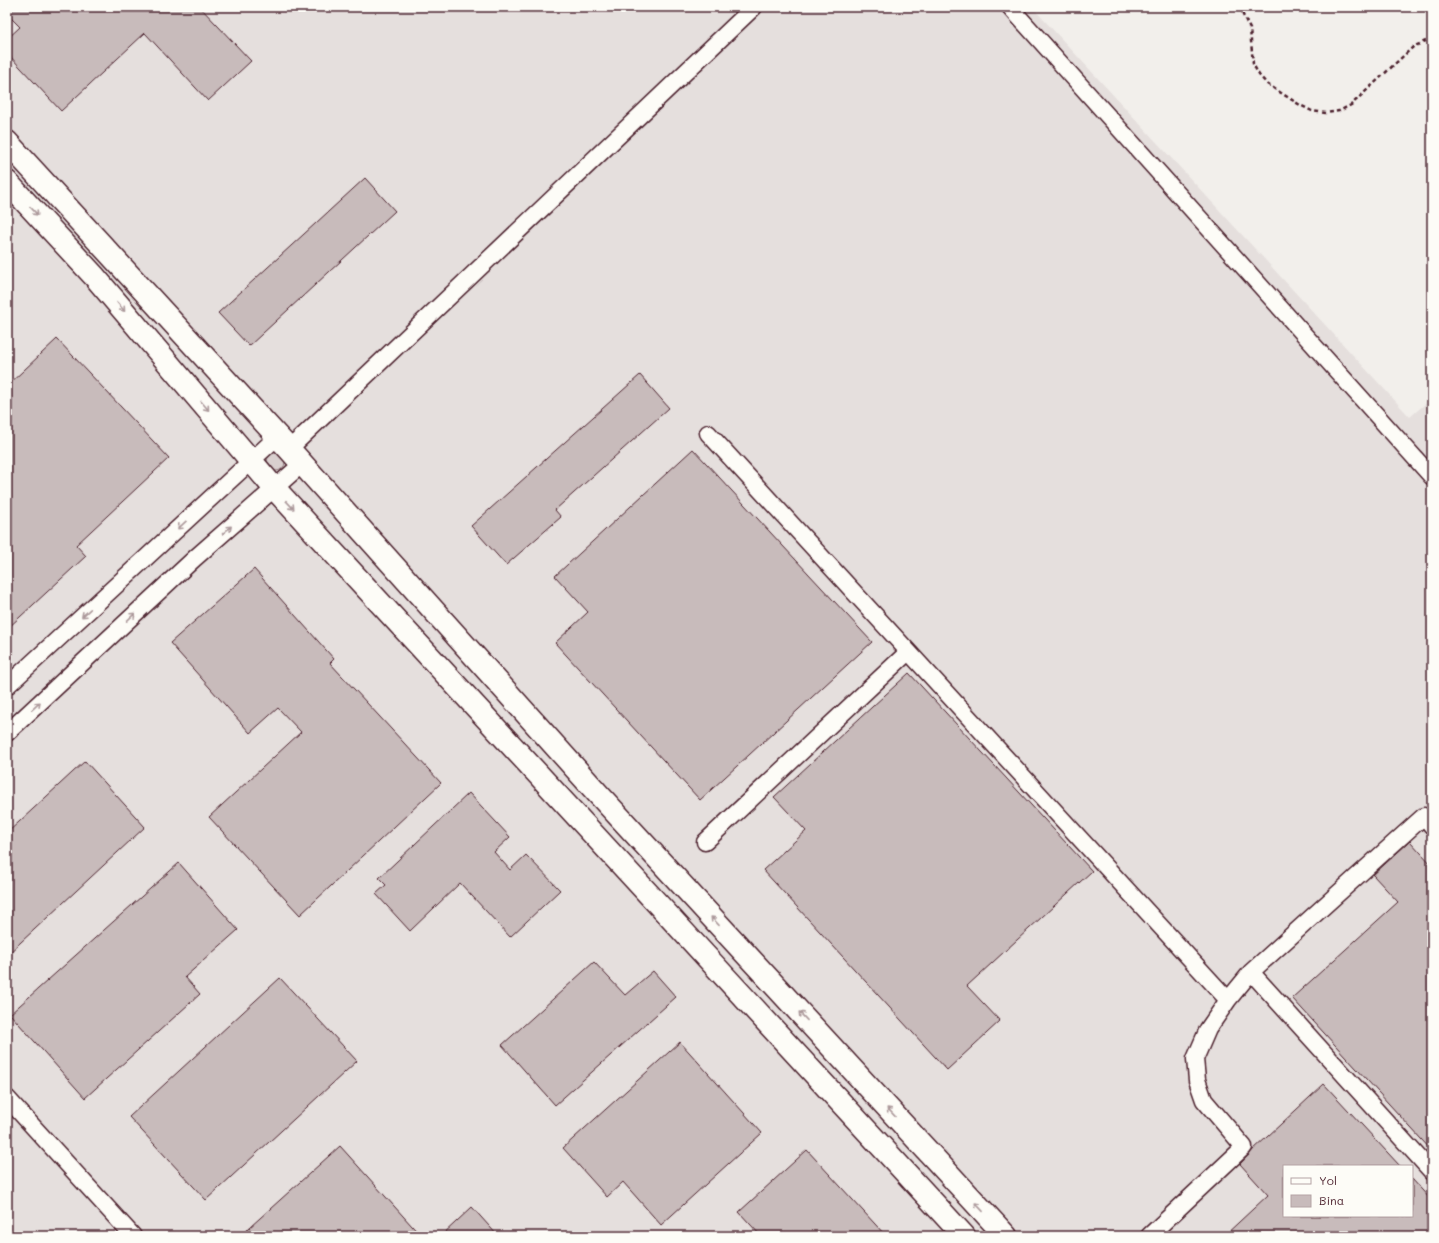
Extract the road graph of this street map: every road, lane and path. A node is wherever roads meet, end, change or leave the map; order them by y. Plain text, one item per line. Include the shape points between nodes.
1 (754, 7) edge
2 (1010, 7) edge
3 (1240, 7) edge
4 (1432, 38) edge
5 (7, 142) edge
6 (7, 182) edge
7 (708, 433) dead end
8 (290, 450) junction
9 (251, 461) junction
10 (1432, 477) edge
11 (275, 489) junction
12 (908, 652) junction
13 (7, 686) edge
14 (7, 733) edge
15 (600, 796) junction
16 (577, 817) junction
17 (1432, 826) edge
18 (705, 842) dead end
19 (1251, 972) junction
20 (1228, 1000) junction
21 (7, 1098) edge
22 (1432, 1172) edge
23 (133, 1236) edge
24 (964, 1236) edge
25 (1006, 1236) edge
26 (1149, 1236) edge

1 - 8 street
2 - 10 street
3 - 4 path via 1250,29 1254,64 1259,75 1267,84 1312,111 1326,113 1352,105 1413,47
5 - 8 street
6 -> 9 street via 95,277
7 - 12 street
8 - 9 street
8 - 11 street
8 - 15 street
9 - 11 street
9 -> 13 street
14 -> 11 street via 194,558
11 -> 16 street
12 - 18 street
12 - 20 street
15 - 16 street
25 -> 15 street
16 - 24 street
17 - 19 street via 1424,816
19 - 20 street
19 - 22 street
20 - 26 street via 1208,1029 1195,1058 1197,1080 1204,1100 1244,1147
21 - 23 street

